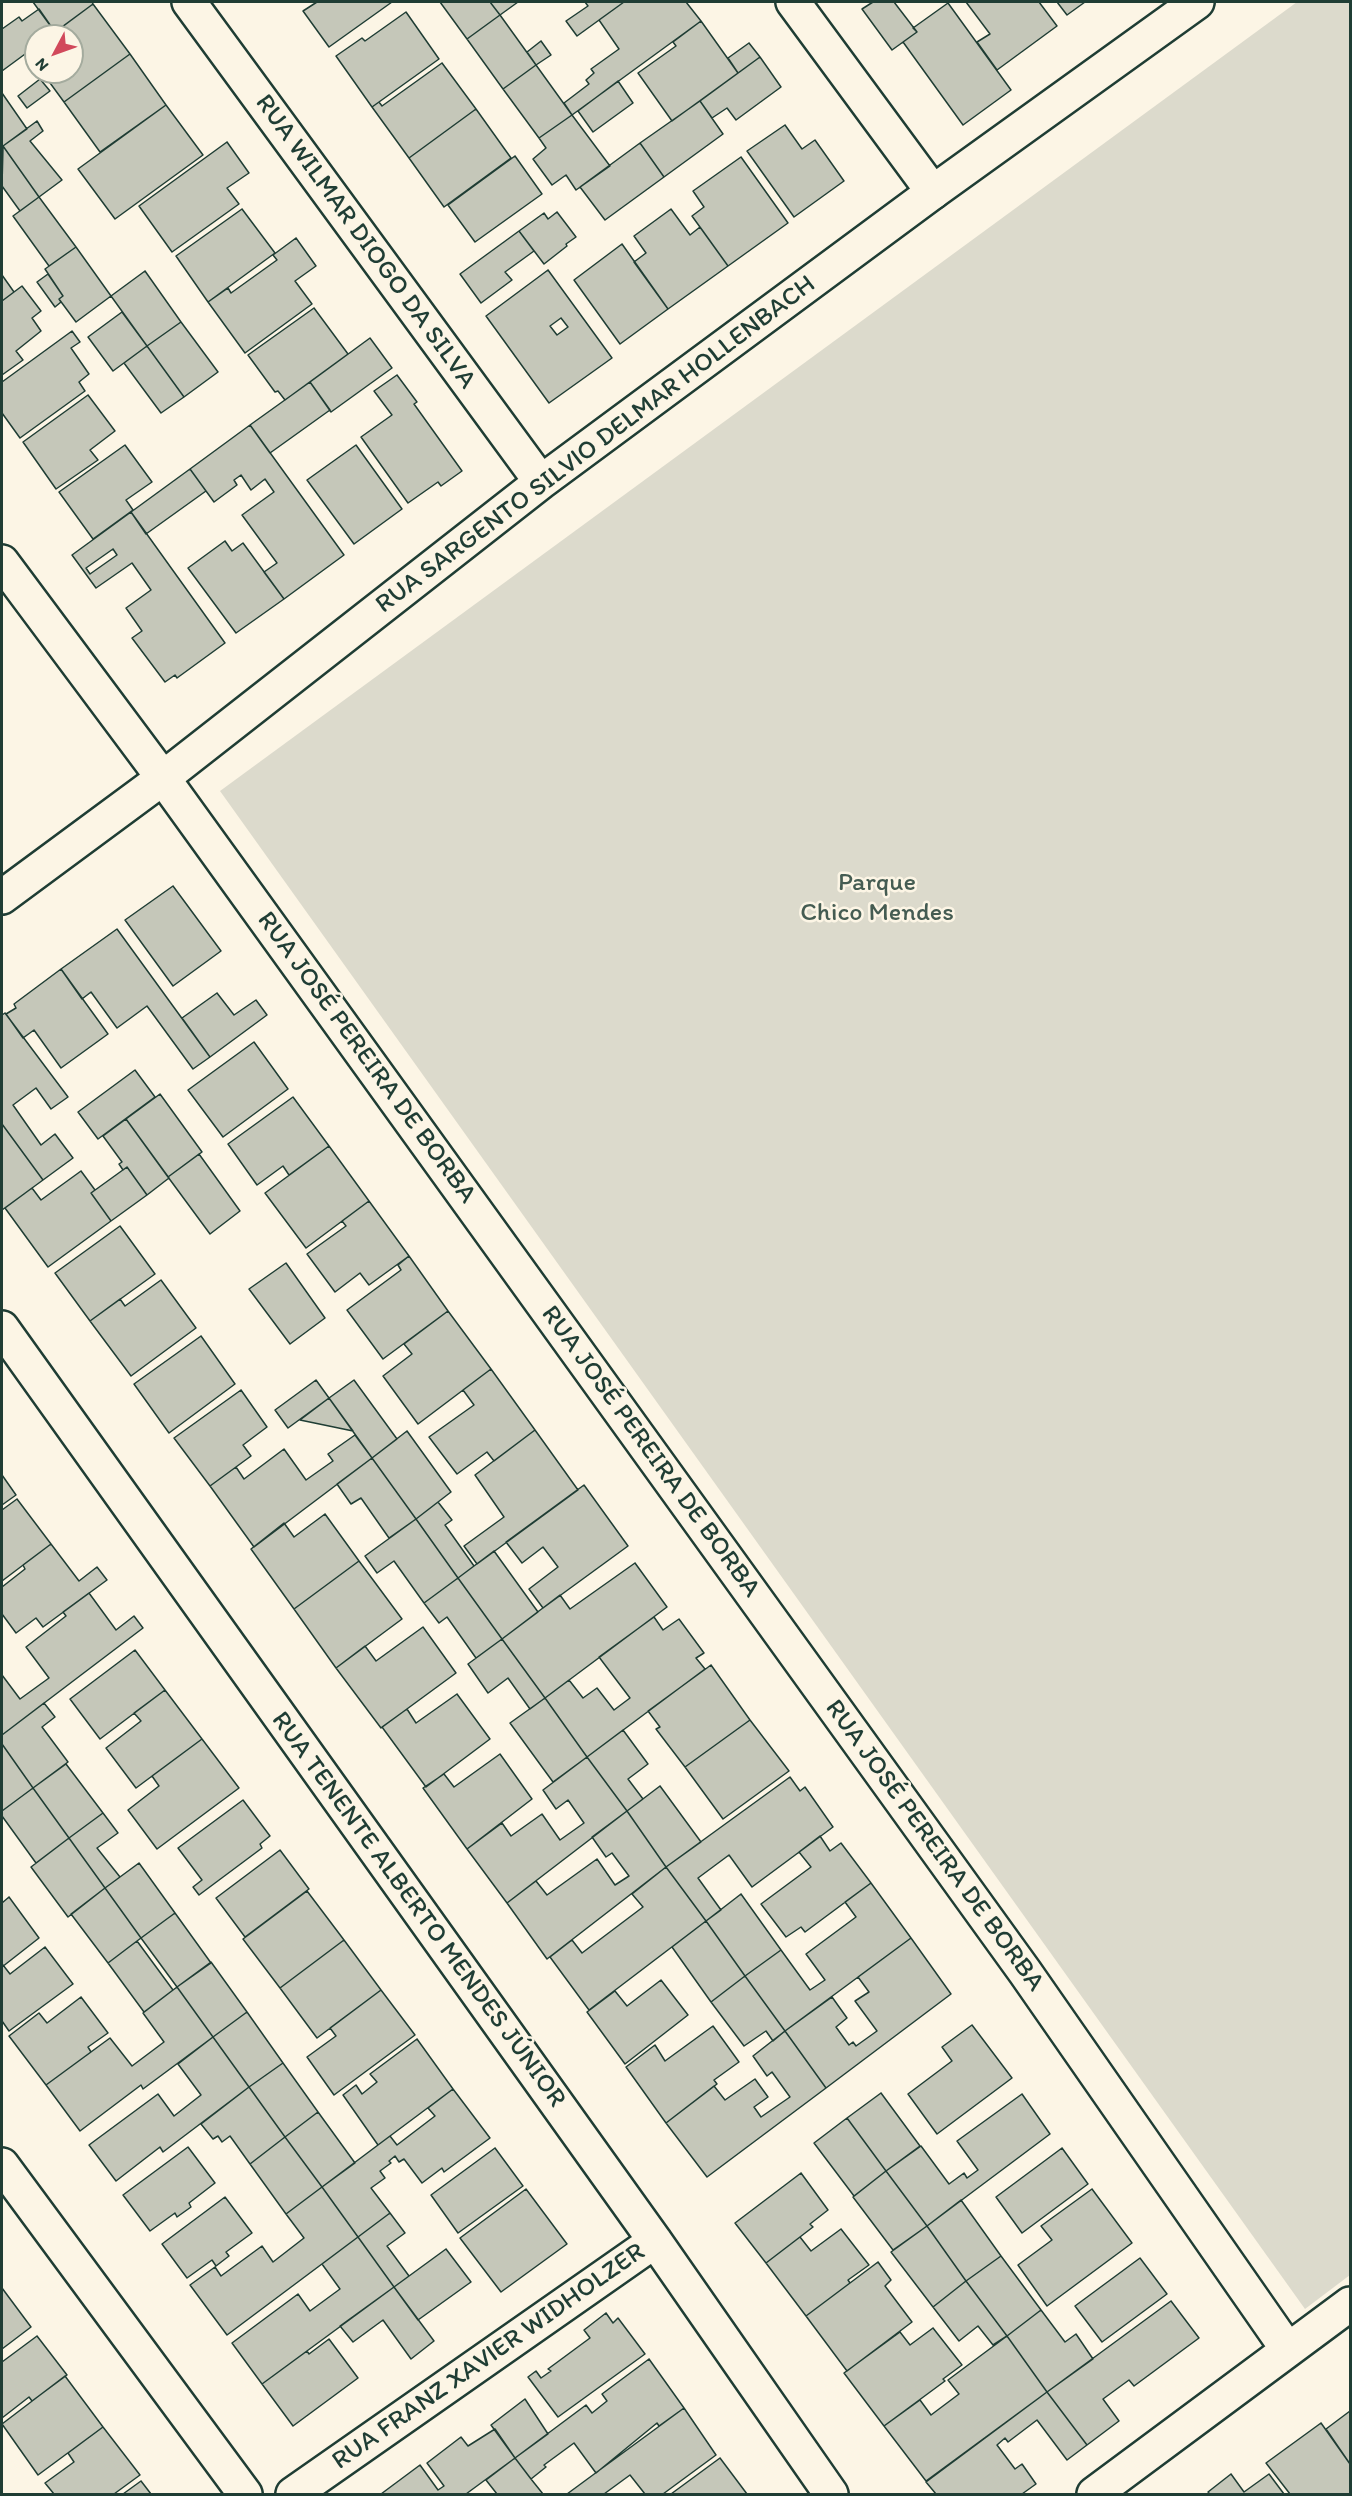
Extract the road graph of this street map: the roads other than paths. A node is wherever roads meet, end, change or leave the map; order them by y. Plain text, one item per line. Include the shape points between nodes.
1 (189, 2) edge
2 (793, 2) edge
3 (1197, 2) edge
4 (933, 192) junction
5 (541, 482) junction
6 (2, 562) edge
7 (164, 778) junction
8 (2, 897) edge
9 (2, 1328) edge
10 (2, 2165) edge
11 (655, 2241) junction
12 (1350, 2304) edge
13 (1288, 2350) junction
14 (245, 2494) edge
15 (293, 2494) edge
16 (831, 2494) edge
17 (1094, 2494) edge

1 - 5 street, RUA WILMAR DIOGO DA SILVA
2 - 4 street
3 - 4 street, RUA SARGENTO SILVIO DELMAR HOLLENBACH
4 - 5 street, RUA SARGENTO SILVIO DELMAR HOLLENBACH
5 - 7 street, RUA SARGENTO SILVIO DELMAR HOLLENBACH
6 - 7 street, RUA JOSÉ PEREIRA DE BORBA
7 - 8 street, RUA SARGENTO SILVIO DELMAR HOLLENBACH
7 - 13 street, RUA JOSÉ PEREIRA DE BORBA via 1025,1972
9 - 11 street, RUA TENENTE ALBERTO MENDES JÚNIOR
10 - 14 street
11 - 15 street, RUA FRANZ XAVIER WIDHOLZER
11 - 16 street, RUA TENENTE ALBERTO MENDES JÚNIOR
12 - 13 street
13 - 17 street

